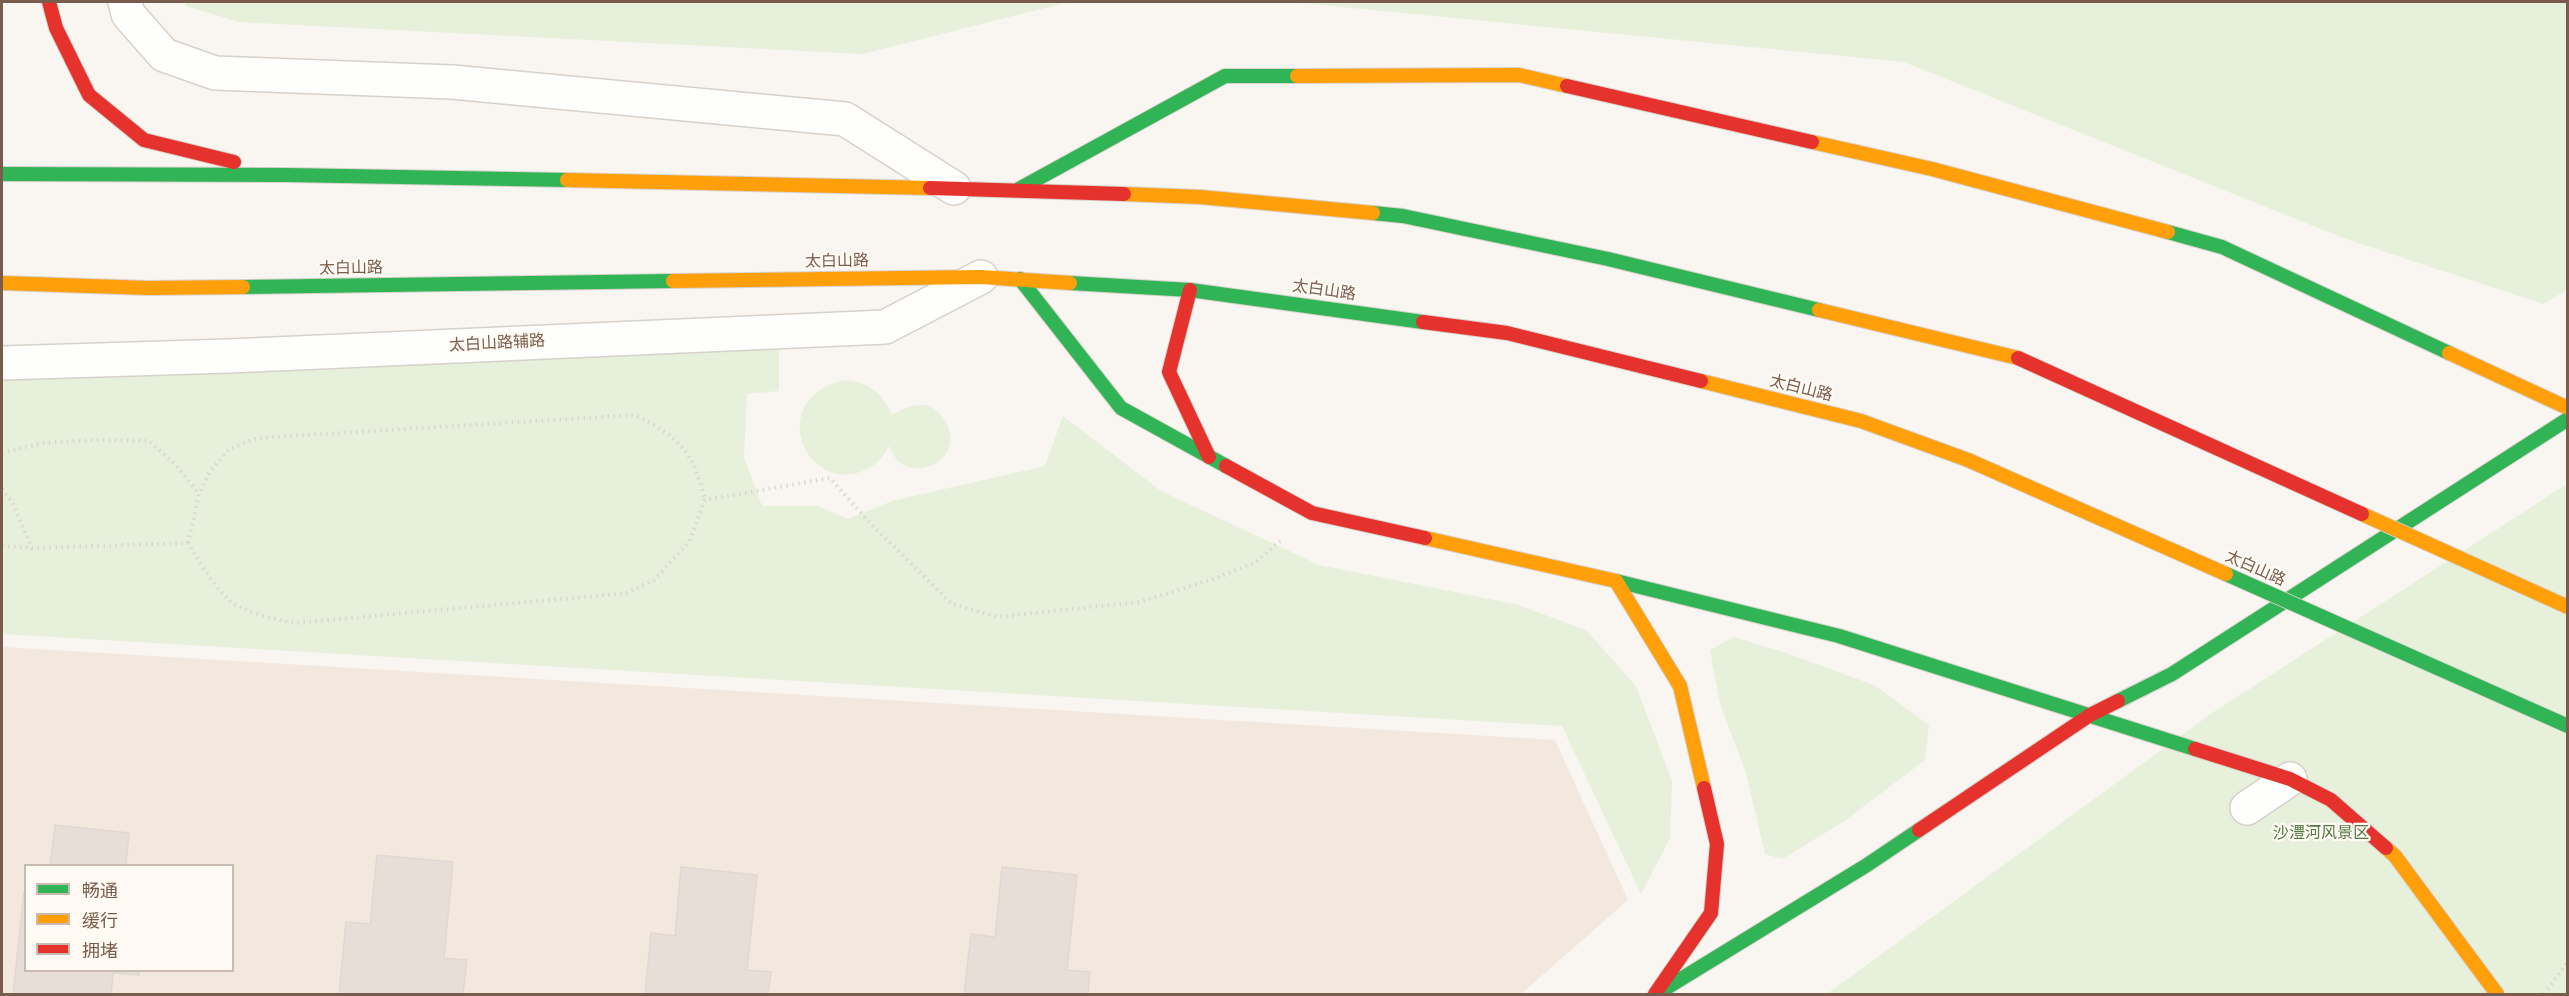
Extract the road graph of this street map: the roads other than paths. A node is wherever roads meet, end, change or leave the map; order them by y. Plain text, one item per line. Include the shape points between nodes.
1 (49, 2) edge
2 (124, 2) edge
3 (2, 174) edge
4 (288, 175) junction
5 (954, 188) junction
6 (1019, 189) junction
7 (981, 277) junction
8 (1020, 279) junction
9 (2, 283) edge
10 (1190, 290) junction
11 (2, 363) edge
12 (2568, 408) edge
13 (2568, 419) edge
14 (1209, 457) junction
15 (1616, 581) junction
16 (2568, 607) edge
17 (2090, 716) junction
18 (2568, 726) edge
19 (2290, 779) junction
20 (2247, 808) dead end
21 (1655, 994) edge
22 (2497, 994) edge

1 - 4 street via 56,28 89,95 144,140
2 - 5 street via 128,14 165,55 214,73 453,82 845,118
3 - 4 street
4 - 5 street
5 - 6 street
6 - 12 street via 1225,76 1519,75 1932,169 2222,247
6 - 16 street, bridge via 1200,197 1403,216 1608,259 2018,358
7 - 8 street, 太白山路
7 - 9 street, 太白山路 via 148,288
7 - 11 street, 太白山路辅路 via 885,327
8 - 10 street, 太白山路
8 - 14 street via 1121,408
10 - 14 street via 1169,372
10 - 18 street, 太白山路, bridge via 1507,333 1861,421 1968,460
13 - 17 street via 2172,674
14 - 15 street via 1312,513
15 - 17 street via 1839,636
15 - 21 street via 1680,686 1718,844 1711,913
17 - 19 street
17 - 21 street via 1867,865
19 - 20 street
19 - 22 street via 2331,800 2394,856

